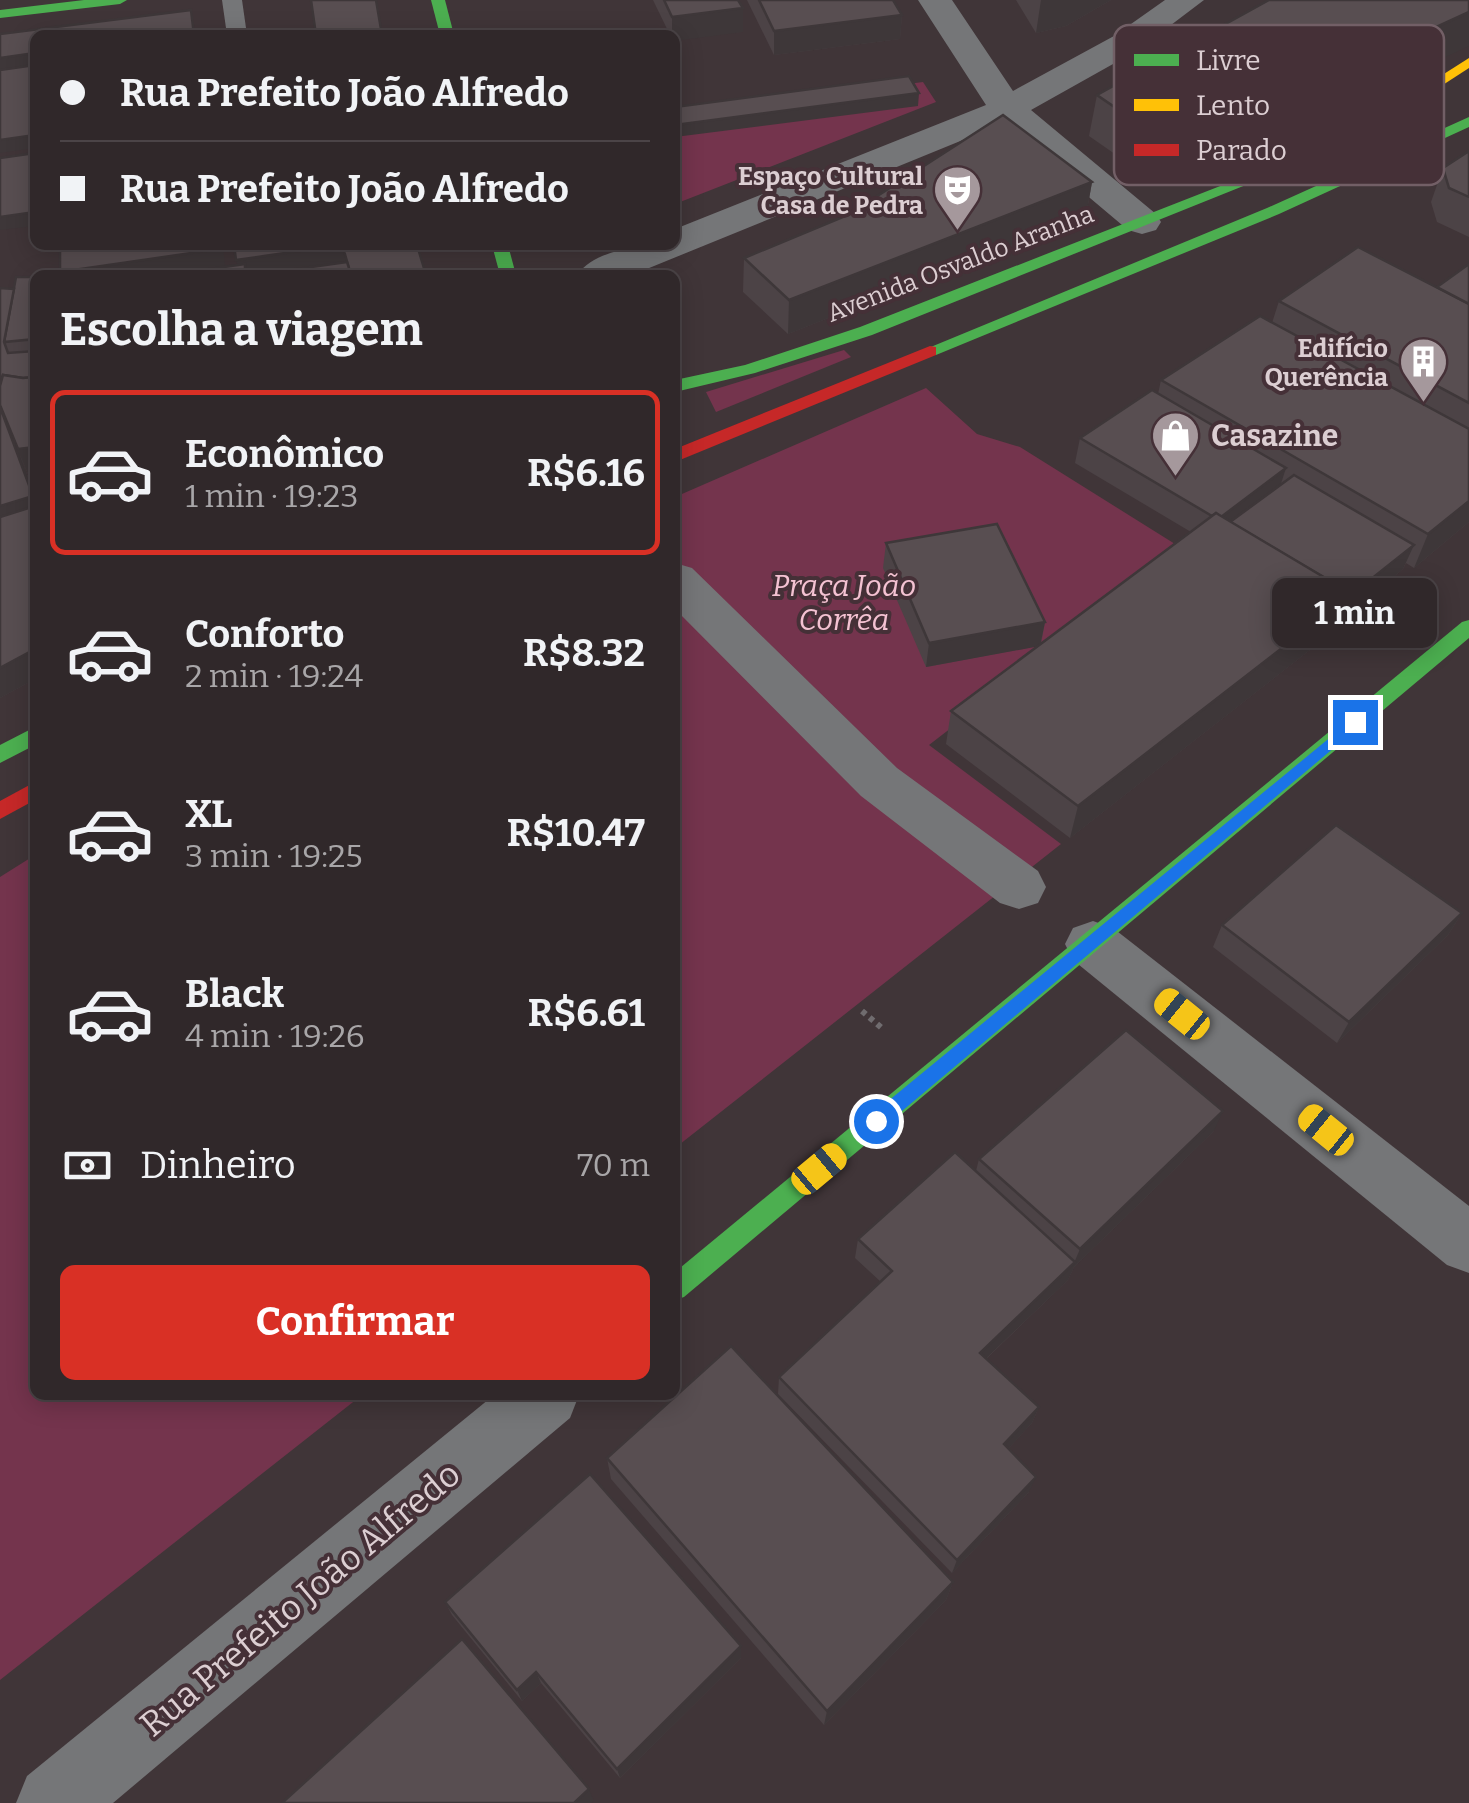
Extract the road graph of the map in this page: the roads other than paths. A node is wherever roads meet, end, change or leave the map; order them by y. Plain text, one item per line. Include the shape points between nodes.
1 (120, 0) edge
2 (232, 0) edge
3 (438, 0) edge
4 (935, 0) edge
5 (1187, 0) edge
6 (0, 14) edge
7 (1152, 25) edge
8 (236, 30) edge
9 (446, 30) edge
10 (1114, 50) edge
11 (1468, 63) edge
12 (1457, 103) edge
13 (1007, 109) junction
14 (1237, 185) edge
15 (1331, 185) edge
16 (1142, 222) junction
17 (680, 241) edge
18 (658, 250) edge
19 (609, 270) edge
20 (680, 385) edge
21 (688, 420) edge
22 (680, 585) edge
23 (1469, 627) edge
24 (30, 738) edge
25 (0, 755) edge
26 (30, 793) edge
27 (0, 811) edge
28 (1018, 888) dead end
29 (1093, 944) junction
30 (1469, 1244) edge
31 (680, 1284) edge
32 (540, 1400) edge
33 (54, 1803) edge

1 - 6 street
2 - 8 lane
3 - 9 street
4 - 13 street
5 - 7 street
10 - 13 street
11 - 12 street, Avenida Osvaldo Aranha
13 - 16 street
13 - 17 street
14 - 16 street, Avenida Osvaldo Aranha
15 - 21 street, Avenida Osvaldo Aranha via 1149,263
16 - 20 street, Avenida Osvaldo Aranha via 866,331
18 - 19 street
22 - 28 street via 879,782
23 - 29 street
24 - 25 street
26 - 27 street
29 - 30 street
29 - 31 street
32 - 33 street, Rua Prefeito João Alfredo

